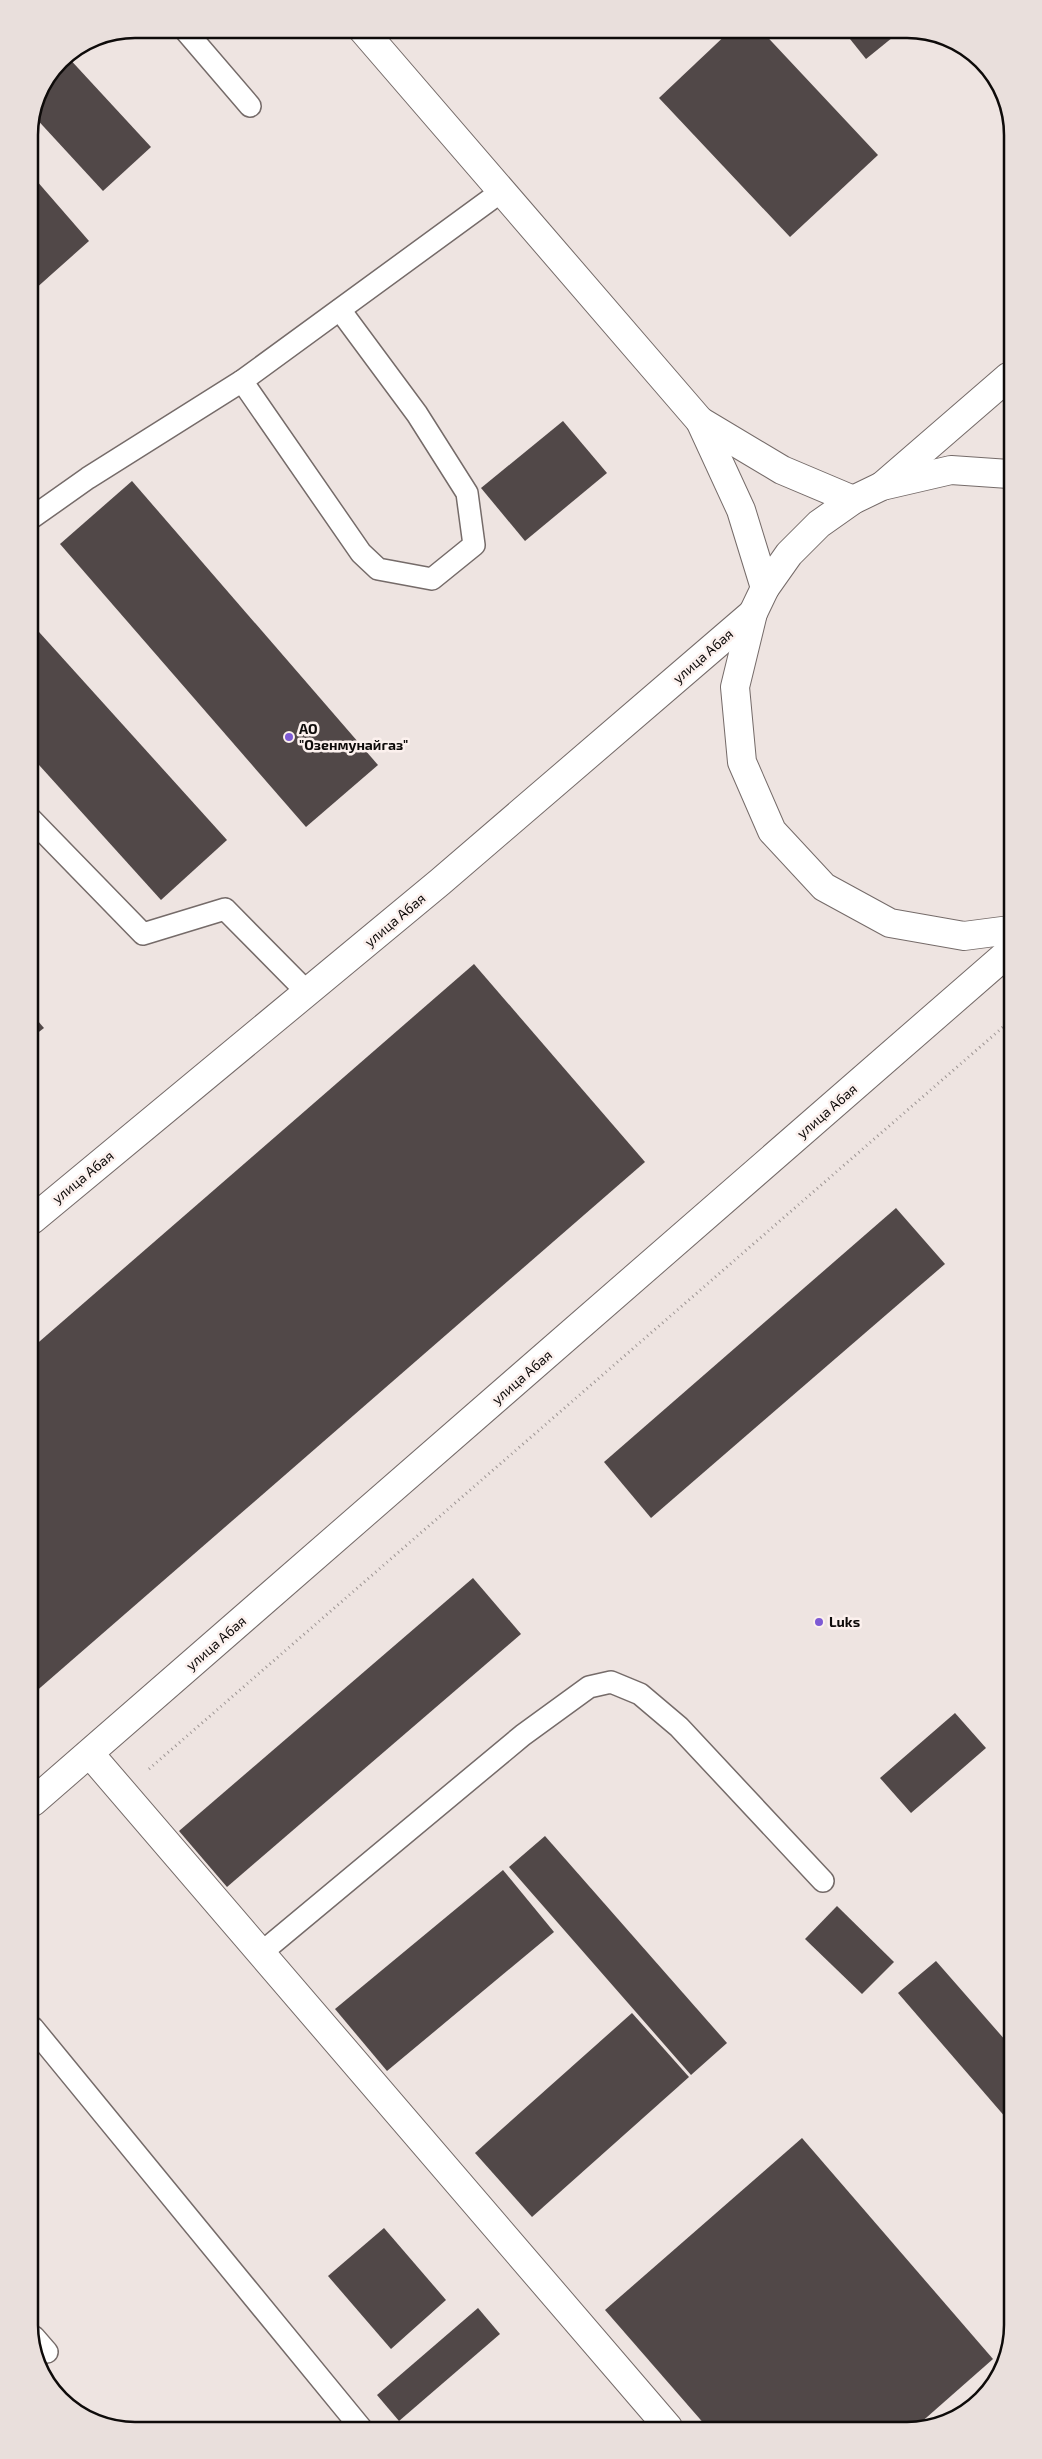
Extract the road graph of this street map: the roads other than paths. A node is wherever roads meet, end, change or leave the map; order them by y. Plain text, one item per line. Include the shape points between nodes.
1 (192, 38) edge
2 (370, 38) edge
3 (250, 106) dead end
4 (502, 191) junction
5 (340, 310) junction
6 (1004, 380) edge
7 (242, 381) junction
8 (700, 421) junction
9 (1004, 474) edge
10 (882, 486) junction
11 (853, 500) junction
12 (38, 513) edge
13 (765, 588) junction
14 (753, 613) junction
15 (38, 826) edge
16 (1004, 931) edge
17 (1004, 956) edge
18 (308, 992) junction
19 (38, 1215) edge
20 (90, 1754) junction
21 (38, 1798) edge
22 (823, 1881) dead end
23 (261, 1953) junction
24 (38, 2033) edge
25 (356, 2421) edge
26 (664, 2422) edge

1 - 3 lane
2 - 4 street
4 - 5 lane
4 - 8 street
5 - 7 lane
5 - 7 lane via 417,414 467,493 474,545 432,579 378,569 361,553
6 - 10 street
7 - 12 lane
8 - 11 street via 782,470
8 - 13 street via 741,510
9 - 10 street via 950,470
10 - 11 street
11 - 13 street via 813,530 789,554
13 - 14 street
14 - 16 street via 735,687 742,762 772,831 824,887 890,923 964,936
14 - 18 street, улица Абая
15 - 18 lane via 143,934 225,909
17 - 20 street, улица Абая
18 - 19 street, улица Абая
20 - 21 street, улица Абая
20 - 23 street
22 - 23 lane via 679,1726 640,1694 612,1682 589,1687 523,1735
23 - 26 street
24 - 25 lane

